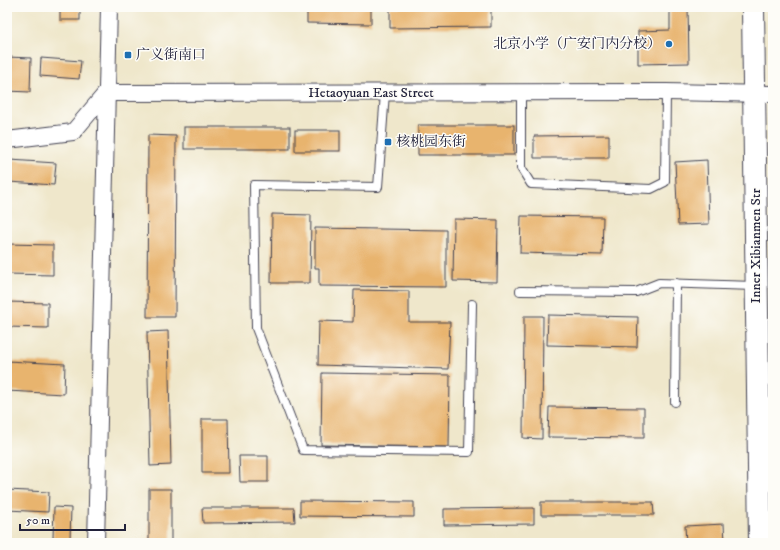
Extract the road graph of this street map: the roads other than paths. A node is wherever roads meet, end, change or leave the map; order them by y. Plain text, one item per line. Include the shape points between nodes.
1 (109, 7) edge
2 (753, 7) edge
3 (521, 92) junction
4 (666, 92) junction
5 (106, 93) junction
6 (385, 93) junction
7 (764, 94) edge
8 (7, 140) edge
9 (676, 283) junction
10 (756, 286) junction
11 (520, 291) dead end
12 (472, 304) dead end
13 (675, 402) dead end
14 (96, 543) edge
15 (760, 543) edge

1 - 5 street
2 - 7 street, Inner Xibianmen Str
3 - 4 street, Hetaoyuan East Street
3 - 4 lane via 521,168 531,184 651,189 665,182
3 - 6 street, Hetaoyuan East Street
4 - 7 street, Hetaoyuan East Street
5 - 6 street, Hetaoyuan East Street
5 - 8 street via 73,132
5 - 14 street
6 - 12 lane via 378,187 254,185 256,328 303,450 469,452
7 - 10 street, Inner Xibianmen Str via 756,230
9 - 10 lane
9 - 11 lane via 659,283 636,292
9 - 13 lane
10 - 15 street, Inner Xibianmen Str

